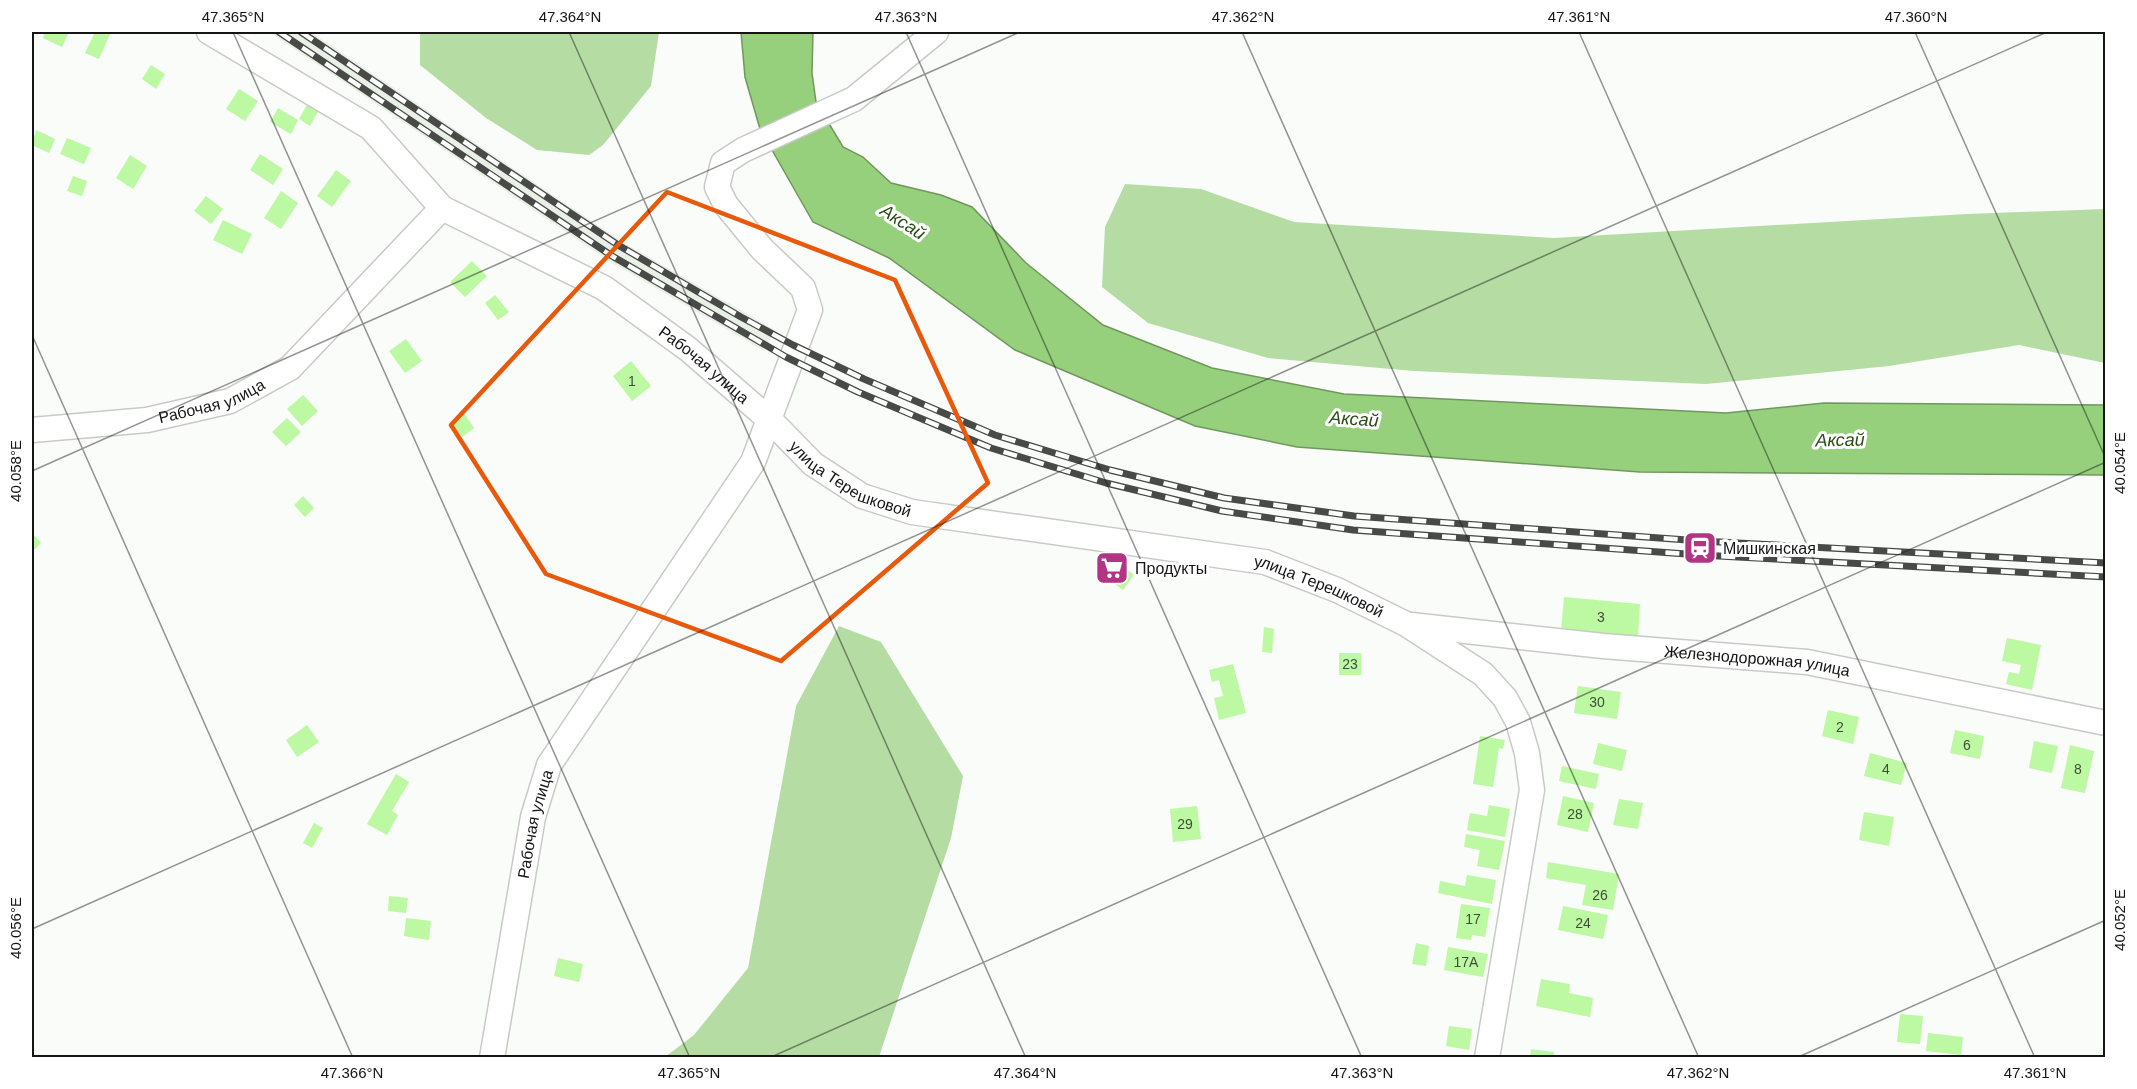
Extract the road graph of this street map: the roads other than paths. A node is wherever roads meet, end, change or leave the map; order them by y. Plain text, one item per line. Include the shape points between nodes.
1 (209, 32) edge
2 (936, 32) edge
3 (442, 208) junction
4 (770, 420) junction
5 (32, 430) edge
6 (1406, 624) junction
7 (2106, 723) edge
8 (492, 1058) edge
9 (1487, 1058) edge

1 - 3 street via 371,128
2 - 4 street via 854,99 742,150 723,163 717,187 726,205 762,249 803,288 810,310
3 - 4 street, Рабочая улица via 604,288 688,349
3 - 5 street, Рабочая улица via 290,368 230,401 147,420
4 - 6 street, улица Терешковой via 813,464 862,496 935,516 1265,562 1337,590
4 - 8 street, Рабочая улица via 753,462 549,765 533,817
6 - 7 street, Железнодорожная улица via 1603,646 1807,662
6 - 9 street, улица Терешковой via 1483,674 1505,698 1518,722 1527,753 1532,790

